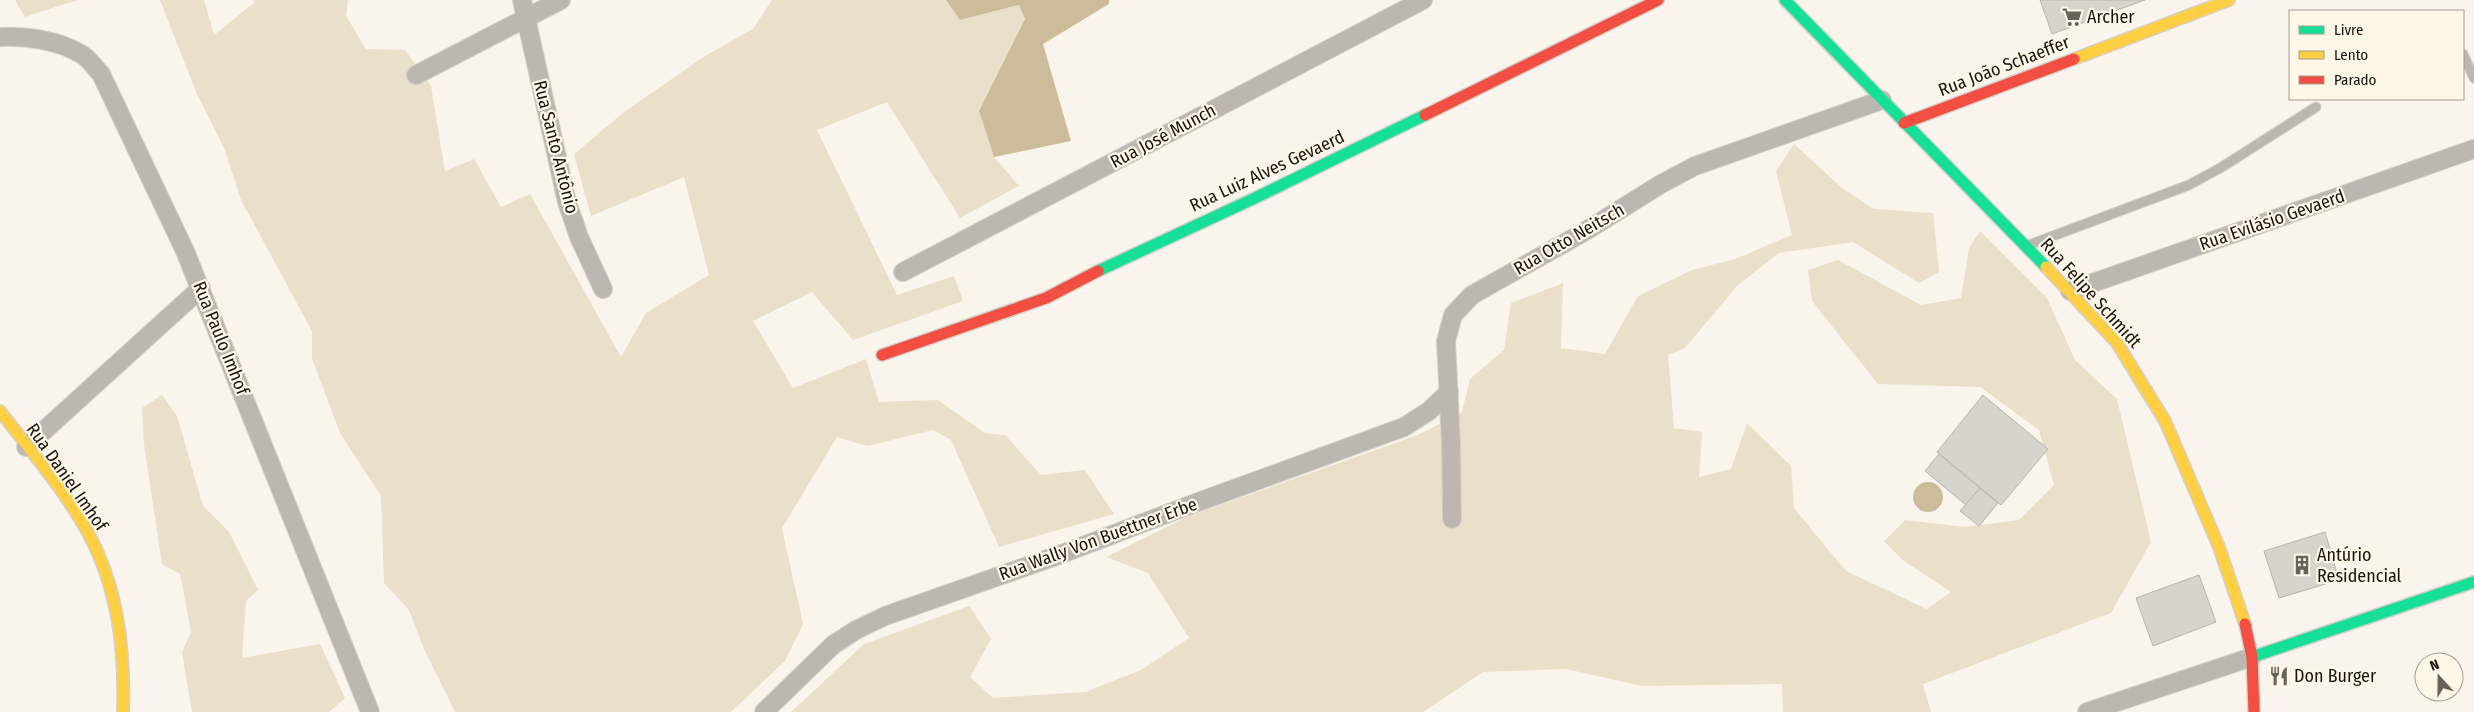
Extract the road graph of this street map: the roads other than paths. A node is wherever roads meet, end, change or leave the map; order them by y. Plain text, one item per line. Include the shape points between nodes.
1 (522, 0) edge
2 (561, 0) edge
3 (1423, 0) edge
4 (1658, 0) edge
5 (1785, 0) edge
6 (2229, 0) edge
7 (526, 18) junction
8 (0, 37) edge
9 (2464, 56) edge
10 (416, 75) dead end
11 (2474, 78) edge
12 (1882, 100) junction
13 (2316, 107) dead end
14 (1904, 122) junction
15 (2474, 149) edge
16 (2026, 246) junction
17 (903, 272) dead end
18 (201, 288) junction
19 (603, 289) dead end
20 (2070, 291) junction
21 (882, 355) dead end
22 (1449, 392) junction
23 (0, 411) edge
24 (26, 446) junction
25 (1452, 519) dead end
26 (2474, 582) edge
27 (2252, 658) junction
28 (123, 712) edge
29 (370, 712) edge
30 (764, 712) edge
31 (2087, 712) edge
32 (2254, 712) edge

1 - 7 street, Rua Santo Antônio
2 - 7 street
3 - 17 street, Rua José Munch
4 - 21 street, Rua Luiz Alves Gevaerd via 1046,298
5 - 12 street, Rua Felipe Schmidt
6 - 14 street, Rua João Schaeffer
7 - 10 street
7 - 19 street, Rua Santo Antônio via 567,202
8 - 18 street, Rua Paulo Imhof via 57,44 83,55 101,74
9 - 11 lane
12 - 14 street, Rua Felipe Schmidt
12 - 22 street, Rua Otto Neitsch via 1694,166 1472,296 1453,315 1446,341
13 - 16 lane via 2189,185
14 - 16 street, Rua Felipe Schmidt
15 - 20 street, Rua Evilásio Gevaerd
16 - 20 street, Rua Felipe Schmidt
18 - 24 street
18 - 29 street, Rua Paulo Imhof
20 - 27 street, Rua Felipe Schmidt via 2117,343 2165,421 2219,547 2246,627
22 - 25 street, Rua Otto Neitsch
22 - 30 street, Rua Wally Von Buettner Erbe via 1430,412 1404,427 885,616 833,645
23 - 24 street, Rua Daniel Imhof
24 - 28 street, Rua Daniel Imhof via 67,501 102,562 119,624
26 - 27 street
27 - 31 street
27 - 32 street, Rua Felipe Schmidt

